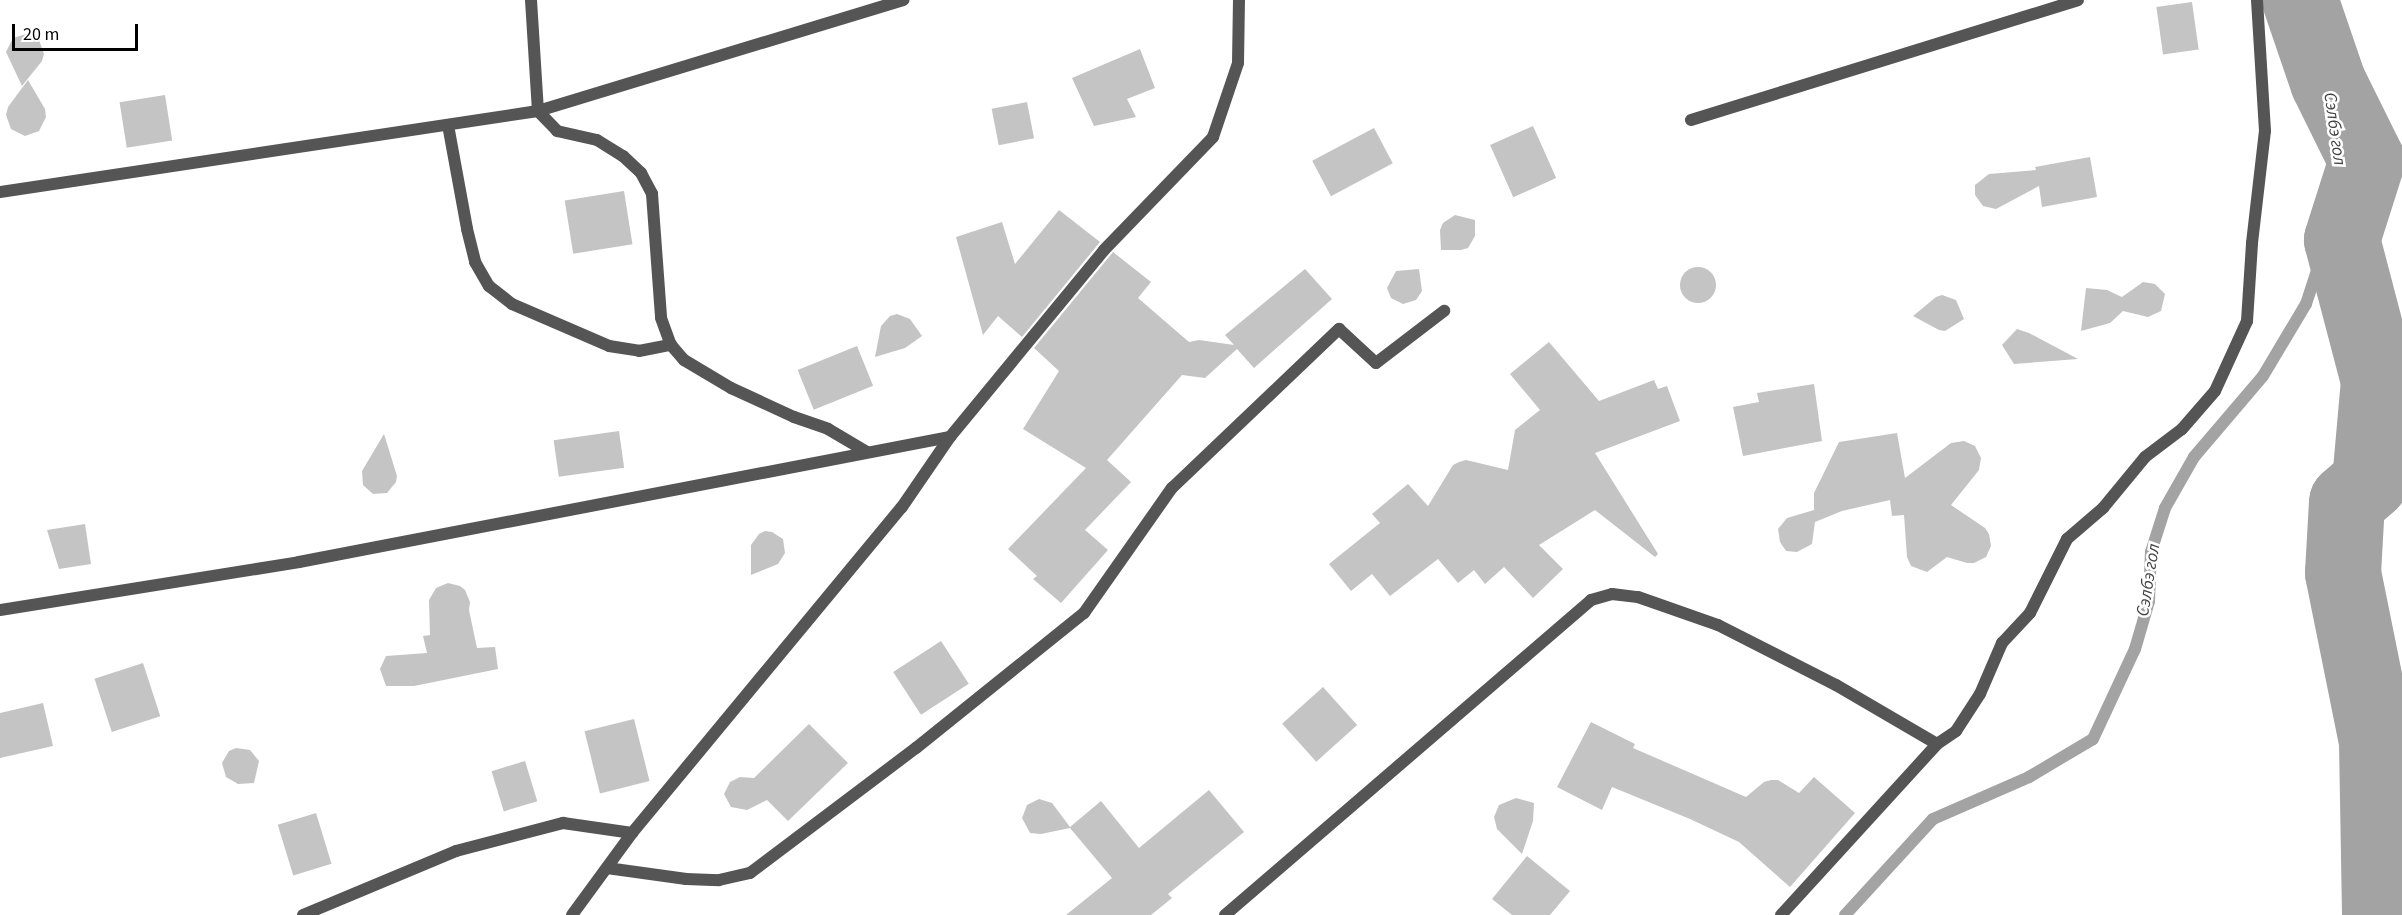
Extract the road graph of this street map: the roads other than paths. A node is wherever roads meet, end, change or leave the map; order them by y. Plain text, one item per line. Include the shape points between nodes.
1 (531, 0) edge
2 (903, 0) edge
3 (1239, 0) edge
4 (2078, 0) edge
5 (2257, 0) edge
6 (538, 111) junction
7 (1691, 120) dead end
8 (448, 124) junction
9 (0, 192) edge
10 (1444, 310) dead end
11 (671, 345) junction
12 (950, 437) junction
13 (867, 452) junction
14 (0, 610) edge
15 (1937, 744) junction
16 (632, 833) junction
17 (607, 868) junction
18 (303, 915) edge
19 (573, 915) edge
20 (1225, 915) edge
21 (1781, 915) edge

1 - 6 street
2 - 6 street
3 - 12 street via 1238,63 1213,137 1104,250
4 - 7 street
5 - 15 street via 2265,131 2247,321 2215,391 2182,429 2145,457 2103,508 2067,539 2030,613 2002,643 1980,694 1956,731
6 - 8 street
6 - 11 street via 557,131 597,140 641,173 652,194 661,318
8 - 9 street
8 - 11 street via 466,229 475,262 489,286 512,304 609,346 639,351
10 - 17 street via 1376,363 1339,329 1172,488 1084,613 916,748 750,873 719,880 686,879
11 - 13 street via 684,360 731,388 828,429
12 - 13 street
12 - 16 street via 902,507
13 - 14 street via 299,562
15 - 20 street via 1718,625 1638,597 1612,594 1591,600
15 - 21 street
16 - 17 street
16 - 18 street via 563,823 456,851
17 - 19 street

